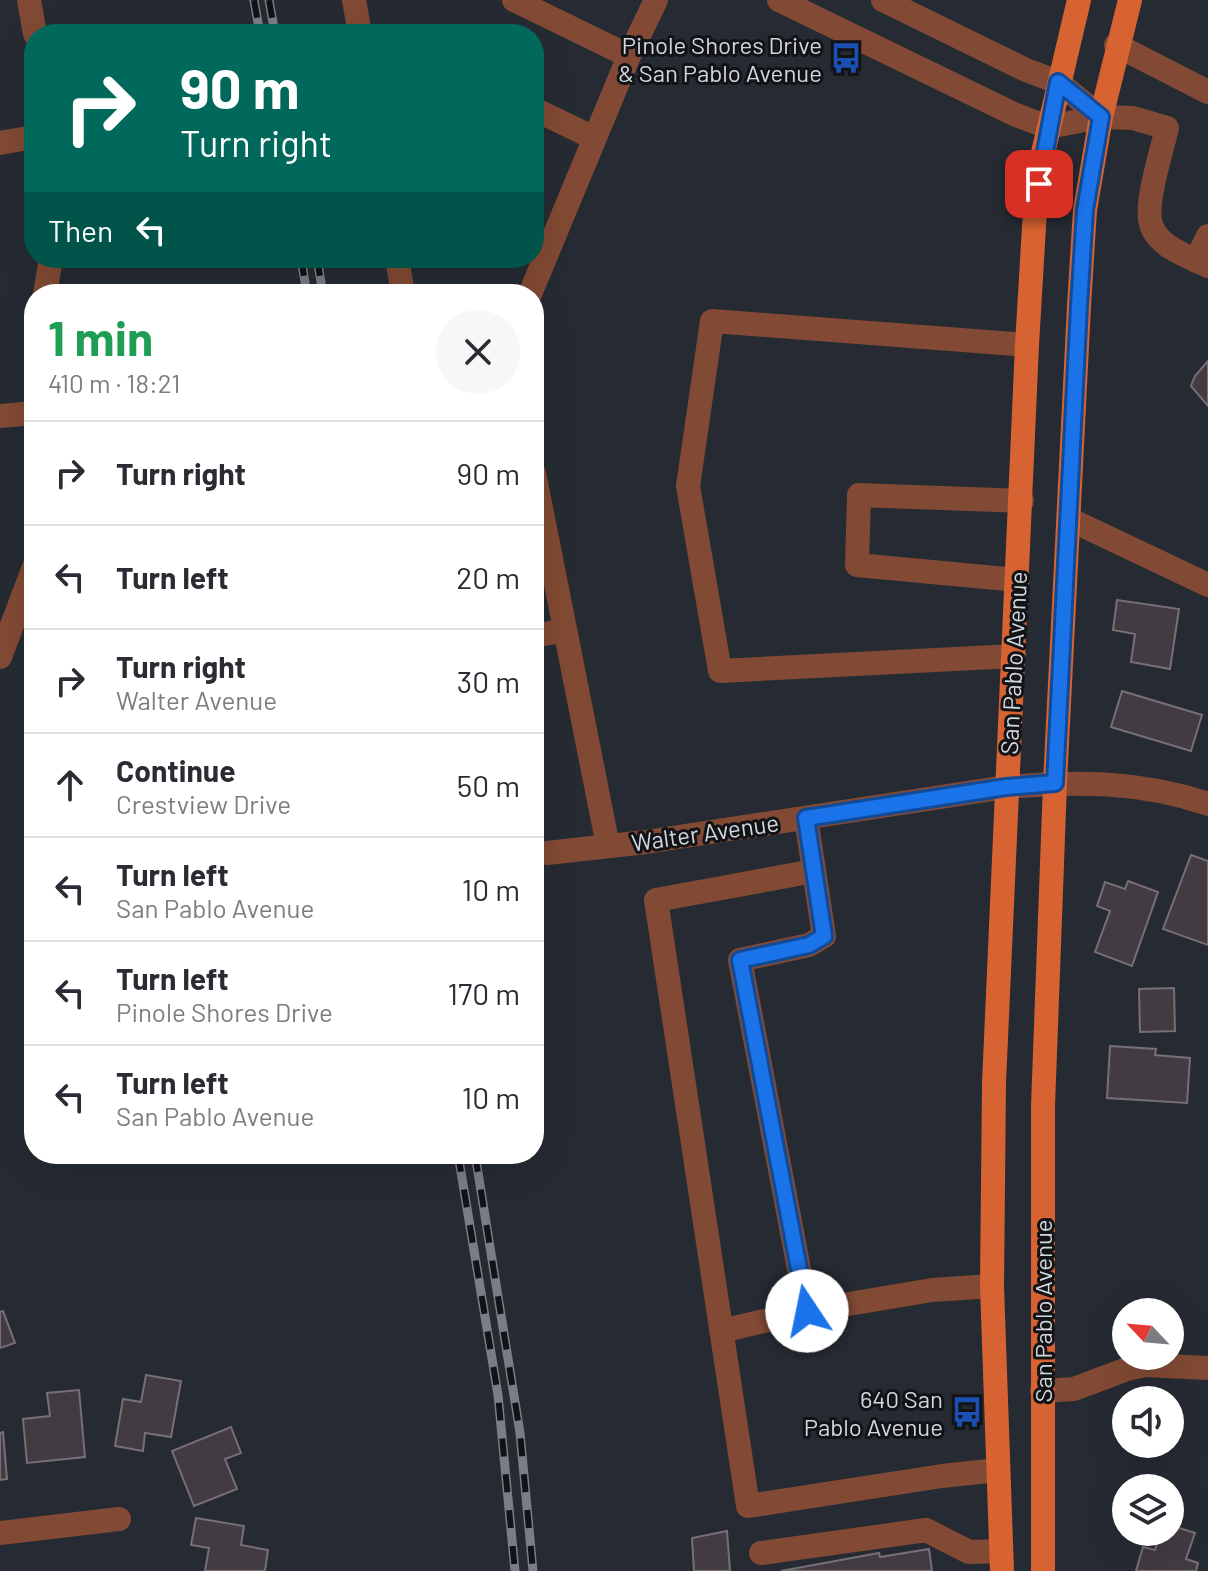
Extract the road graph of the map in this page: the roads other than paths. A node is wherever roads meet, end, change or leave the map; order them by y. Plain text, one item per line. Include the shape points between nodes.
1 (29, 0) edge
2 (514, 0) edge
3 (656, 0) edge
4 (779, 0) edge
5 (883, 0) edge
6 (1079, 0) edge
7 (1130, 0) edge
8 (822, 9) edge
9 (33, 24) edge
10 (1116, 45) junction
11 (629, 56) junction
12 (1058, 82) junction
13 (1208, 92) edge
14 (544, 114) edge
15 (1101, 117) junction
16 (1048, 127) junction
17 (594, 138) junction
18 (24, 139) edge
19 (0, 143) edge
20 (1208, 236) edge
21 (544, 260) edge
22 (1202, 263) edge
23 (1027, 345) junction
24 (24, 414) edge
25 (0, 416) edge
26 (1022, 501) junction
27 (1069, 519) junction
28 (544, 524) edge
29 (1018, 580) junction
30 (1208, 585) edge
31 (24, 597) edge
32 (565, 630) junction
33 (544, 634) edge
34 (11, 637) edge
35 (1014, 656) junction
36 (1055, 783) junction
37 (1006, 787) junction
38 (1208, 804) edge
39 (806, 818) junction
40 (608, 846) junction
41 (547, 853) dead end
42 (814, 871) junction
43 (992, 1286) junction
44 (807, 1311) junction
45 (721, 1331) junction
46 (1208, 1368) edge
47 (1042, 1391) junction
48 (998, 1470) junction
49 (119, 1519) dead end
50 (0, 1533) edge
51 (761, 1553) dead end
52 (1002, 1561) edge
53 (1043, 1571) edge

1 - 9 street
2 - 11 street
3 - 11 street
4 - 8 street
5 - 12 street
6 - 12 main road, San Pablo Avenue
7 - 10 main road, San Pablo Avenue
8 - 16 street via 1016,115
10 - 13 street
10 - 15 main road, San Pablo Avenue
11 - 17 street
12 - 15 street
12 - 16 main road, San Pablo Avenue
14 - 17 street
15 - 16 street
15 - 22 street via 1133,118 1167,128 1150,208 1152,228 1172,249
15 - 27 main road, San Pablo Avenue via 1085,210
16 - 23 main road, San Pablo Avenue via 1035,210
17 - 21 street
18 - 19 street
20 - 22 street
23 - 26 main road, San Pablo Avenue
23 - 35 street via 712,321 688,486 720,671
24 - 25 street
26 - 29 main road, San Pablo Avenue
26 - 29 street via 859,495 857,565
27 - 30 street
27 - 36 main road, San Pablo Avenue
28 - 32 street
29 - 35 main road, San Pablo Avenue
31 - 34 street
32 - 33 street
32 - 40 street
35 - 37 main road, San Pablo Avenue
36 - 37 street, Walter Avenue
36 - 38 street, Walter Avenue via 1161,789
36 - 47 main road, San Pablo Avenue via 1043,1106
37 - 39 street, Walter Avenue
37 - 43 main road, San Pablo Avenue
39 - 40 street, Walter Avenue
39 - 42 street
40 - 41 street, Walter Avenue
42 - 44 street via 824,936 809,945 740,960
42 - 45 street via 656,900
43 - 44 street via 932,1290
43 - 48 main road, San Pablo Avenue
44 - 45 street
45 - 48 street via 748,1506
46 - 47 street via 1145,1365 1074,1389
47 - 53 main road, San Pablo Avenue
48 - 52 main road, San Pablo Avenue
49 - 50 street
51 - 52 street via 926,1530 969,1552

